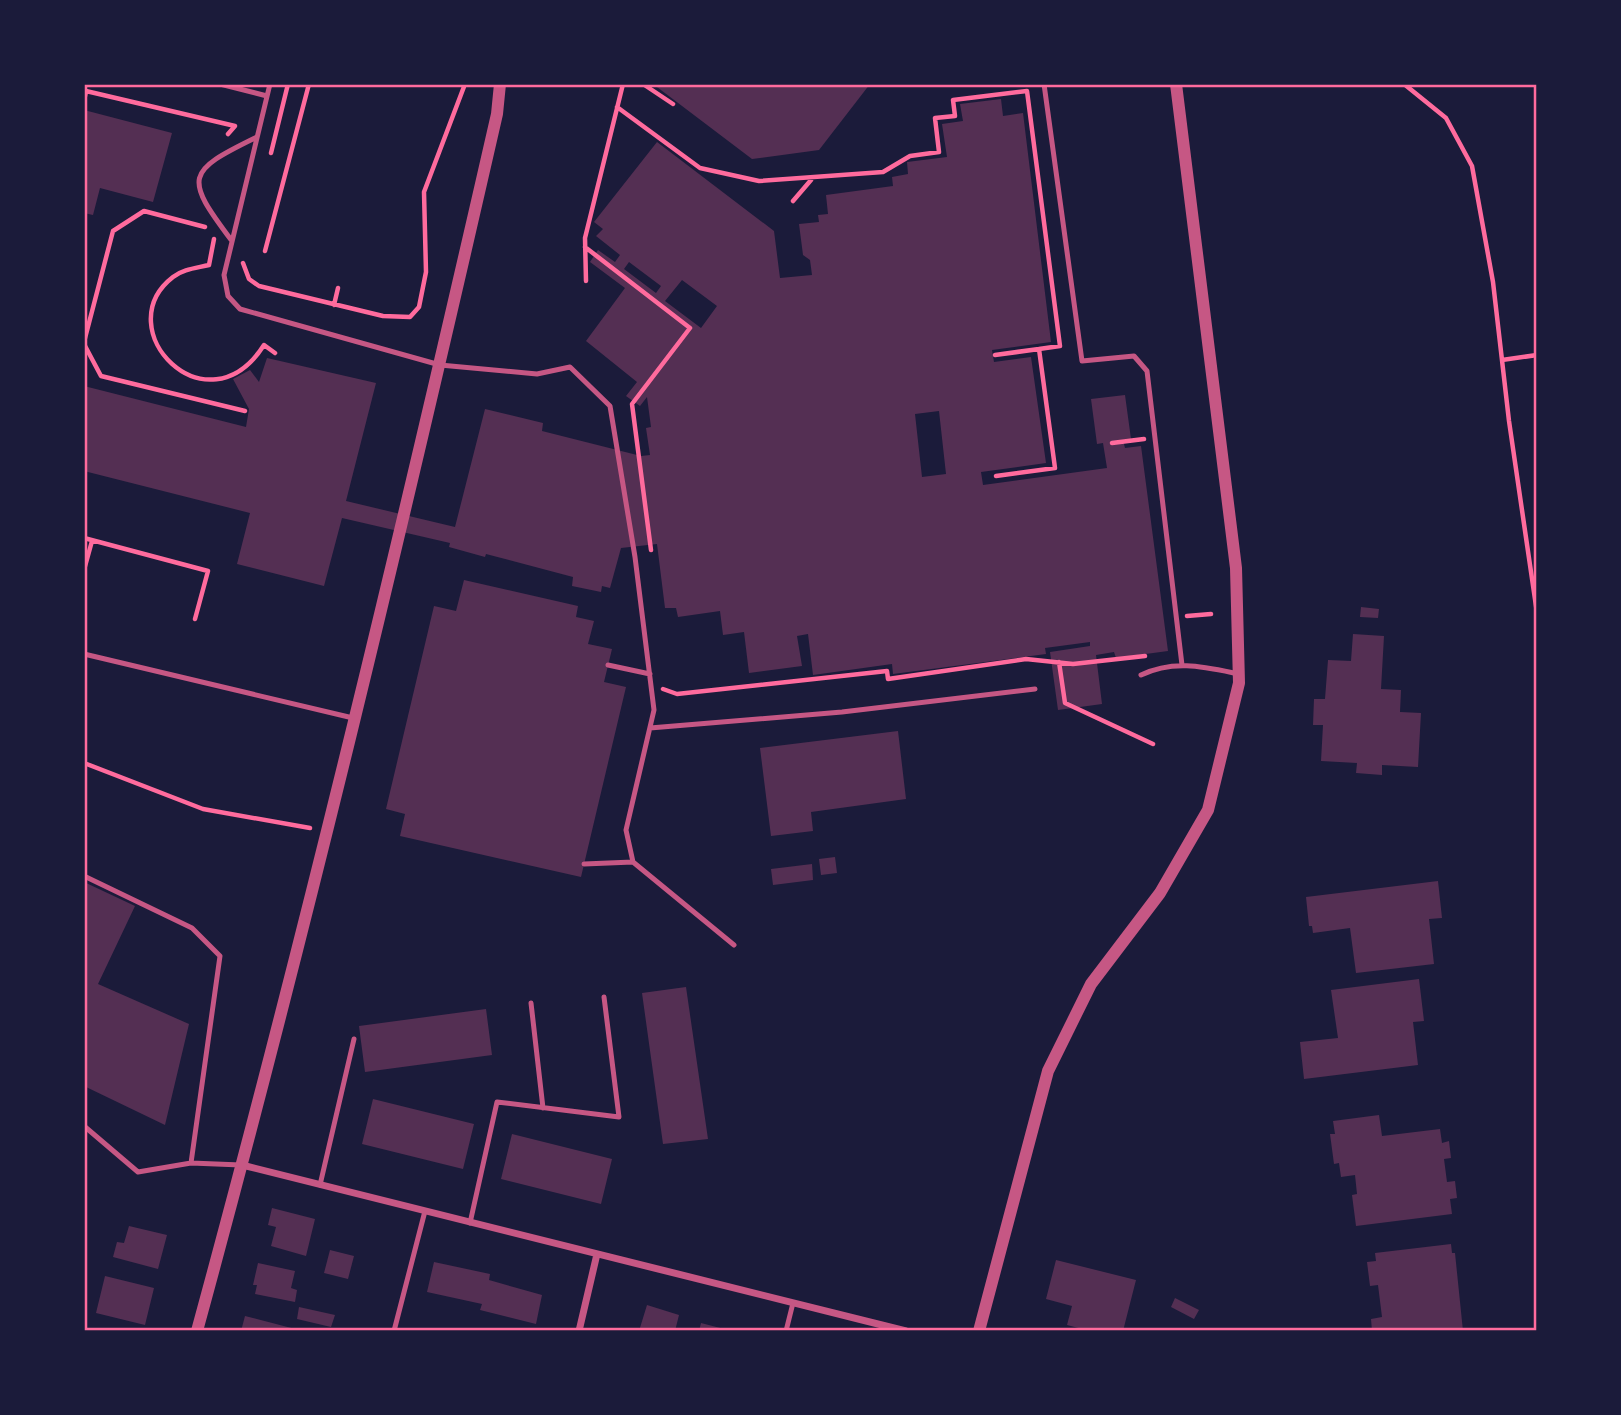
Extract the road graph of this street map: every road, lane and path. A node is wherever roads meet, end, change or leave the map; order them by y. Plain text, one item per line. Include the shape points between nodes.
1 (220, 84) edge
2 (270, 84) edge
3 (288, 84) edge
4 (309, 84) edge
5 (465, 84) edge
6 (500, 84) edge
7 (623, 84) edge
8 (643, 84) edge
9 (1044, 84) edge
10 (1176, 84) edge
11 (1404, 84) edge
12 (267, 96) junction
13 (85, 101) edge
14 (674, 104) dead end
15 (617, 107) junction
16 (225, 136) dead end
17 (257, 137) junction
18 (268, 163) dead end
19 (812, 179) junction
20 (793, 201) dead end
21 (204, 216) dead end
22 (213, 229) junction
23 (232, 241) junction
24 (585, 247) junction
25 (265, 251) dead end
26 (246, 253) dead end
27 (586, 281) dead end
28 (338, 288) dead end
29 (334, 305) junction
30 (84, 343) edge
31 (1040, 349) junction
32 (275, 353) dead end
33 (995, 355) dead end
34 (1537, 355) edge
35 (1502, 360) junction
36 (440, 365) junction
37 (245, 411) dead end
38 (1112, 443) dead end
39 (1146, 453) dead end
40 (996, 476) dead end
41 (84, 538) edge
42 (92, 541) junction
43 (652, 563) dead end
44 (84, 570) edge
45 (1537, 613) edge
46 (195, 619) dead end
47 (84, 653) edge
48 (1147, 656) dead end
49 (1059, 663) junction
50 (608, 665) dead end
51 (1182, 665) junction
52 (650, 674) junction
53 (1239, 674) junction
54 (1141, 675) dead end
55 (651, 684) junction
56 (1035, 689) dead end
57 (352, 718) junction
58 (650, 728) junction
59 (1153, 744) dead end
60 (84, 762) edge
61 (292, 824) dead end
62 (633, 862) junction
63 (584, 864) dead end
64 (84, 876) edge
65 (734, 945) dead end
66 (604, 997) dead end
67 (531, 1003) dead end
68 (354, 1039) dead end
69 (543, 1108) junction
70 (84, 1126) edge
71 (191, 1163) junction
72 (242, 1165) junction
73 (320, 1185) junction
74 (425, 1211) junction
75 (470, 1223) junction
76 (597, 1254) junction
77 (793, 1303) junction
78 (197, 1331) edge
79 (394, 1331) edge
80 (579, 1331) edge
81 (786, 1331) edge
82 (906, 1331) edge
83 (979, 1331) edge

1 - 12 lane
2 - 12 lane
3 - 18 path
4 - 25 path
5 - 29 path via 424,192 426,272 419,307 410,317 398,319
6 - 36 street
7 - 15 path
8 - 14 path
9 - 51 lane via 1082,360 1134,356 1147,371
10 - 53 street via 1236,568
11 - 35 path via 1446,118 1472,166
12 - 17 lane
13 - 16 path via 86,91 235,126
15 - 19 path via 700,168 759,181
15 - 24 path
17 - 23 lane
17 - 23 lane via 212,158 198,184 203,202
19 - 20 path
19 - 31 path via 883,172 909,156 939,152 935,118 956,116 953,100 1027,91 1060,346
21 - 22 path
22 - 30 path via 144,211 113,231
22 - 32 path via 209,265 173,276 155,302 152,330 160,352 175,370 212,381 241,369 264,345
23 - 36 lane via 224,275 228,296 240,309
24 - 27 path
24 - 43 path via 690,328 632,404
26 - 29 path via 244,269 259,286
28 - 29 path
30 - 37 path via 101,376
31 - 33 path
31 - 40 path via 1055,468
34 - 35 path
35 - 45 path
36 - 52 lane via 537,373 570,367 610,406
36 - 57 street
38 - 39 path via 1144,439
41 - 42 path
42 - 44 path
42 - 46 path via 208,571
47 - 57 lane
48 - 49 path
49 - 55 path via 1026,659 888,679 887,671 677,694
49 - 59 path via 1065,703
50 - 52 lane
51 - 53 lane
51 - 54 lane via 1157,667
52 - 55 lane
53 - 83 street via 1208,810 1160,893 1091,984 1048,1071
55 - 58 lane via 654,710
56 - 58 lane
57 - 72 street
58 - 62 lane via 626,830
60 - 61 path via 203,810
62 - 63 lane
62 - 65 lane
64 - 71 lane via 192,928 220,956
66 - 69 lane via 619,1117
67 - 69 lane
68 - 73 lane
69 - 75 lane via 497,1102
70 - 71 lane via 138,1172
71 - 72 lane
72 - 73 street
72 - 78 street
73 - 74 street
74 - 75 street
74 - 79 lane
75 - 76 street
76 - 77 street
76 - 80 street
77 - 81 lane
77 - 82 street

